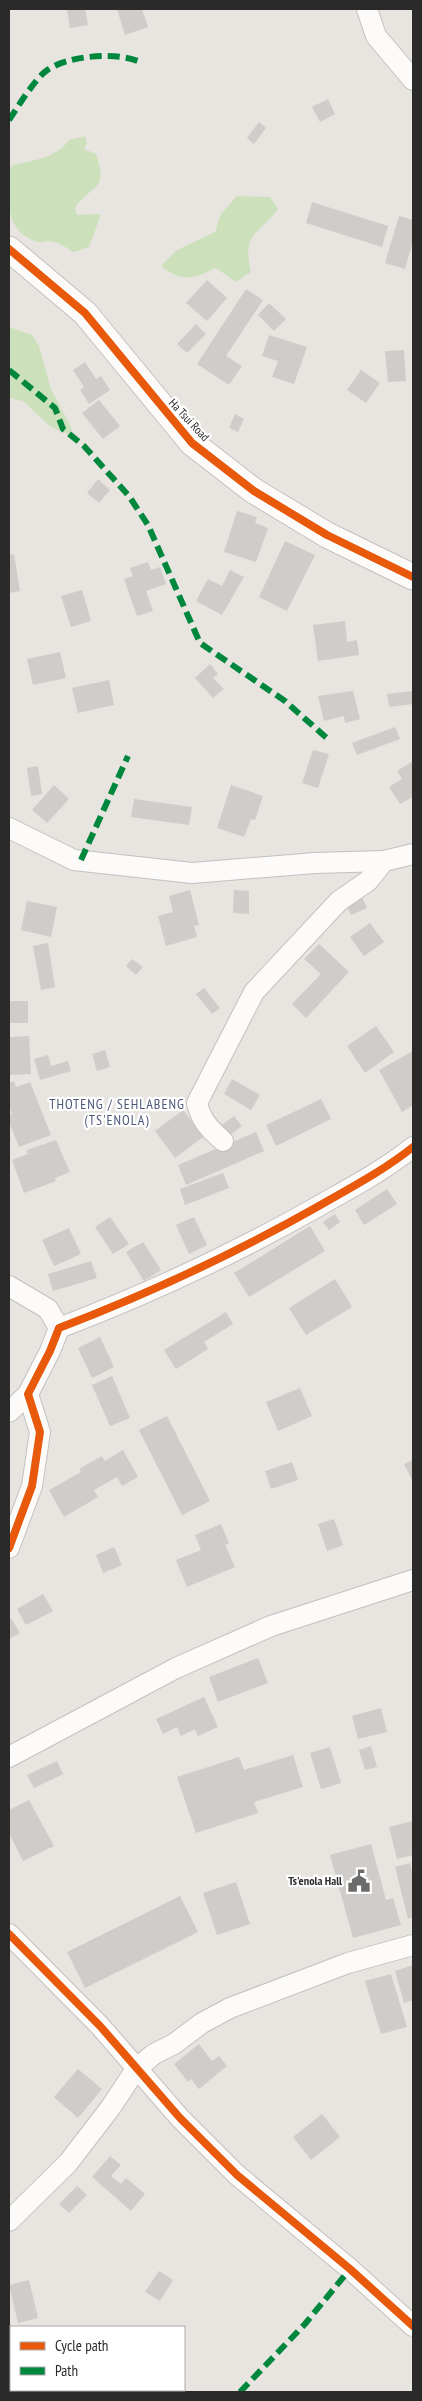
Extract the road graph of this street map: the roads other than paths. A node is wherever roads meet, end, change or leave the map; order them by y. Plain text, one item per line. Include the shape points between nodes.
1 (367, 9) edge
2 (413, 80) edge
3 (9, 249) edge
4 (413, 577) edge
5 (9, 828) edge
6 (413, 854) edge
7 (384, 861) junction
8 (223, 1141) dead end
9 (413, 1147) edge
10 (9, 1286) edge
11 (59, 1328) junction
12 (28, 1394) junction
13 (9, 1412) edge
14 (9, 1548) edge
15 (413, 1580) edge
16 (9, 1757) edge
17 (9, 1934) edge
18 (413, 1945) edge
19 (136, 2069) junction
20 (9, 2220) edge
21 (413, 2326) edge

1 - 2 street via 376,36
3 - 4 street, Ha Tsui Road via 85,313 192,443 254,491 327,536
5 - 7 street via 74,860 192,872
6 - 7 street
7 - 8 street via 368,881 339,901 254,992 197,1103 200,1116
9 - 11 street via 387,1168 248,1246 121,1304
10 - 11 street via 48,1309
11 - 12 street
12 - 13 street
12 - 14 street via 40,1432 32,1486
15 - 16 street via 271,1626 176,1668
17 - 19 street via 100,2026
18 - 19 street via 348,1963 230,2008 202,2022
19 - 20 street via 112,2107 68,2163
19 - 21 street via 237,2175

